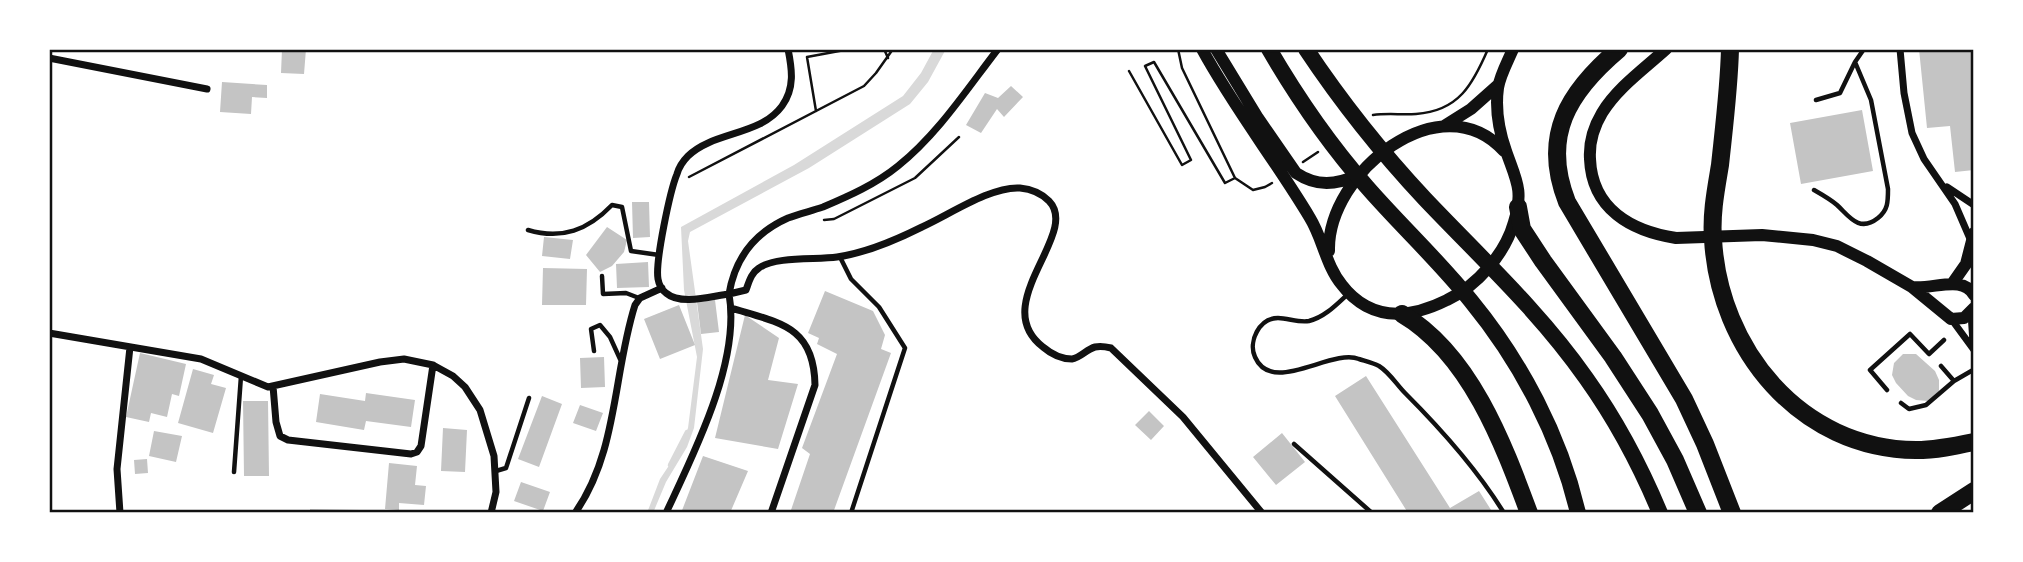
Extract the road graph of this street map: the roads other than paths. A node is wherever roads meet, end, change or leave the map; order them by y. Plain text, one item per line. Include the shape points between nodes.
1 (788, 49) edge
2 (998, 49) edge
3 (1202, 49) edge
4 (1216, 49) edge
5 (1269, 49) edge
6 (1306, 49) edge
7 (1513, 49) edge
8 (1619, 49) edge
9 (1666, 49) edge
10 (1730, 49) edge
11 (1864, 49) edge
12 (1900, 49) edge
13 (49, 58) edge
14 (1855, 62) junction
15 (1498, 85) junction
16 (207, 89) dead end
17 (1816, 100) dead end
18 (1440, 127) junction
19 (1507, 154) junction
20 (1280, 162) junction
21 (1359, 174) junction
22 (1940, 183) junction
23 (1814, 190) dead end
24 (1974, 205) edge
25 (1518, 207) junction
26 (528, 230) dead end
27 (1973, 240) edge
28 (660, 255) junction
29 (840, 257) junction
30 (1332, 268) junction
31 (601, 276) dead end
32 (1950, 284) junction
33 (1912, 287) junction
34 (662, 288) junction
35 (1973, 289) edge
36 (1349, 293) junction
37 (729, 294) junction
38 (640, 298) junction
39 (732, 308) junction
40 (1940, 309) junction
41 (1973, 311) edge
42 (1402, 314) junction
43 (1951, 319) junction
44 (49, 333) edge
45 (1944, 340) dead end
46 (130, 347) junction
47 (1974, 348) edge
48 (594, 351) dead end
49 (621, 360) junction
50 (433, 365) junction
51 (1941, 366) dead end
52 (1973, 370) edge
53 (241, 375) junction
54 (1954, 381) junction
55 (273, 386) junction
56 (1887, 390) dead end
57 (529, 398) dead end
58 (1900, 403) dead end
59 (1974, 442) edge
60 (1294, 444) dead end
61 (234, 471) dead end
62 (495, 472) junction
63 (1974, 491) edge
64 (120, 513) edge
65 (491, 513) edge
66 (575, 513) edge
67 (666, 513) edge
68 (771, 513) edge
69 (851, 513) edge
70 (1262, 513) edge
71 (1372, 513) edge
72 (1504, 513) edge
73 (1529, 513) edge
74 (1578, 513) edge
75 (1660, 513) edge
76 (1698, 513) edge
77 (1732, 513) edge
78 (1940, 513) edge

1 - 28 street via 792,78 782,107 765,121 697,149 679,168
2 - 37 street via 933,132 895,168 841,200 788,218 753,241 735,269
3 - 20 street via 1224,89
4 - 20 street
5 - 74 main road via 1312,116 1366,186 1449,276 1502,343 1551,433
6 - 75 main road via 1392,163 1535,314 1586,378 1622,432
7 - 15 street
8 - 77 highway via 1570,102 1557,142 1558,173 1567,202 1684,398
9 - 33 street via 1601,115 1589,147 1590,171 1603,202 1622,221 1658,235 1788,237 1837,246
10 - 59 highway via 1713,237 1718,282 1746,353 1794,405 1846,436 1916,450
11 - 14 lane
12 - 22 street via 1912,133
13 - 16 street
14 - 17 lane via 1840,93
14 - 23 lane via 1871,100 1888,204 1874,221 1856,222
15 - 18 street via 1471,109
15 - 19 street via 1498,120
18 - 19 street via 1484,135
18 - 21 street via 1400,141
19 - 25 street via 1518,180
20 - 21 street via 1322,184
20 - 30 street via 1285,180 1320,234
21 - 30 street via 1335,217 1329,243
22 - 24 street
22 - 27 street
25 - 42 street via 1500,253 1470,285 1435,306
25 - 76 highway via 1522,229 1650,414
26 - 28 lane via 544,235 575,231 597,220 612,205 622,207 631,251
27 - 32 street via 1966,264
28 - 34 street
29 - 37 street via 771,262 758,268 746,290
29 - 69 lane via 851,279 879,307 905,348
29 - 70 street via 884,244 1000,191 1038,192 1051,203 1055,220 1025,305 1027,323 1037,342 1052,355 1072,359 1096,347 1111,348 1183,417
30 - 36 street
31 - 38 lane via 603,294
32 - 33 street
32 - 35 street
32 - 40 street via 1938,298
33 - 40 street
34 - 37 street via 673,298 684,299
34 - 38 street
36 - 42 street via 1378,311
36 - 72 lane via 1324,315 1308,321 1275,317 1264,323 1252,346 1260,365 1282,373 1352,356 1379,366 1431,419
37 - 39 street
38 - 49 street via 633,308
39 - 67 street via 730,351 699,442
39 - 68 street via 789,328 805,340 815,366 815,385
40 - 43 street
41 - 43 street via 1960,320
41 - 47 street
42 - 73 highway via 1434,338 1480,400 1506,450
43 - 47 street
44 - 46 street
45 - 56 lane via 1928,354 1910,334 1870,370
46 - 53 street via 201,359
46 - 64 street via 117,469
48 - 49 lane via 591,329 600,325
49 - 66 street via 600,466
50 - 55 street via 404,359 380,362
50 - 55 street via 421,446 411,454 288,440 280,436 276,422
50 - 62 street via 465,387 480,410
51 - 54 lane
52 - 54 lane
53 - 55 street
53 - 61 lane
54 - 58 lane via 1926,405 1909,409
57 - 62 lane via 506,468
60 - 71 lane
62 - 65 street
63 - 78 highway

